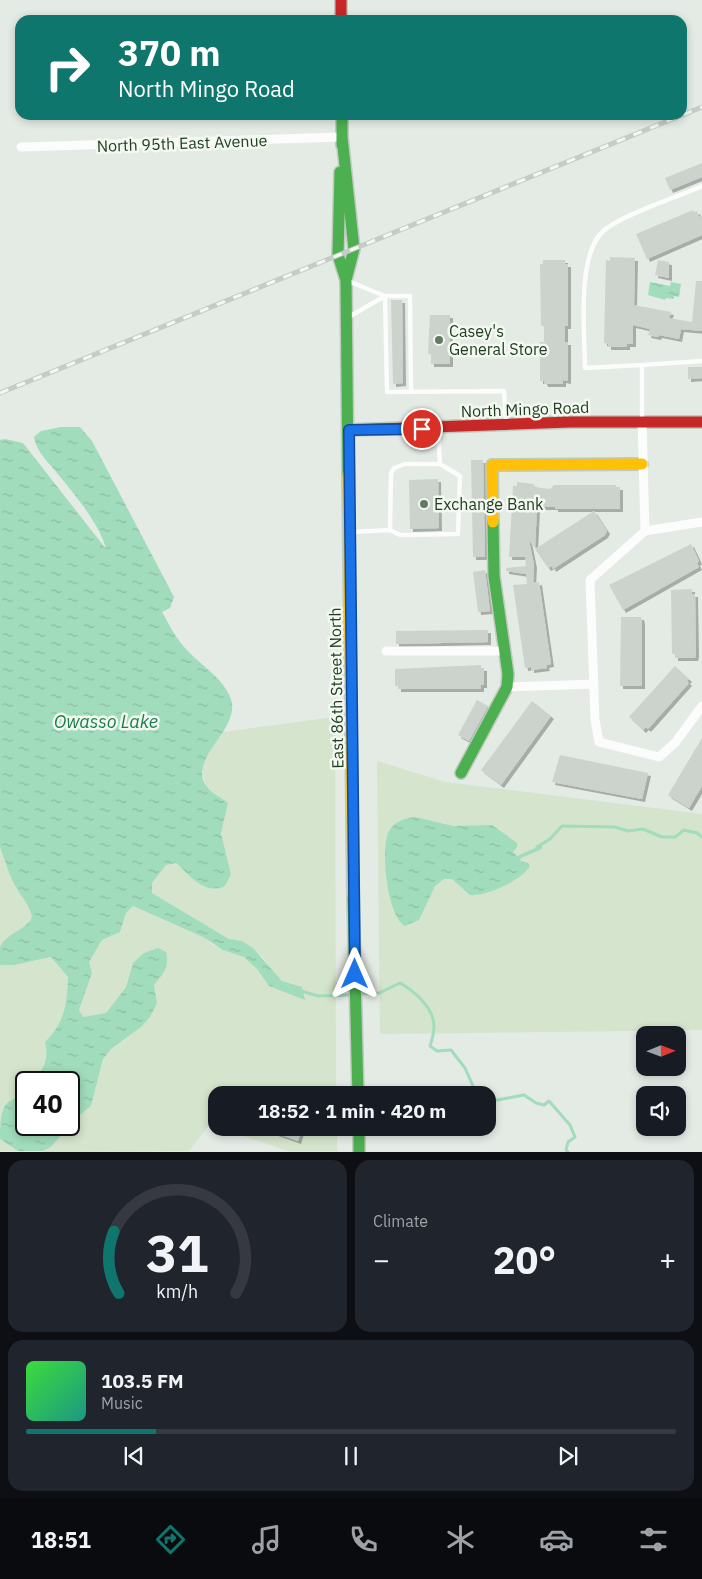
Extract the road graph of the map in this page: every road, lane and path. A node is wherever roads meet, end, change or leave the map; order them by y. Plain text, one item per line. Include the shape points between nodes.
1 (341, 0) edge
2 (341, 15) edge
3 (342, 120) edge
4 (342, 138) junction
5 (21, 147) dead end
6 (702, 186) edge
7 (346, 280) junction
8 (385, 296) junction
9 (347, 318) junction
10 (702, 361) edge
11 (642, 366) junction
12 (412, 392) junction
13 (642, 421) junction
14 (702, 422) edge
15 (506, 426) junction
16 (438, 428) junction
17 (349, 430) junction
18 (440, 464) junction
19 (642, 464) junction
20 (702, 522) edge
21 (390, 530) junction
22 (645, 531) junction
23 (351, 532) junction
24 (386, 651) dead end
25 (505, 651) junction
26 (594, 684) junction
27 (507, 687) junction
28 (702, 706) edge
29 (461, 773) dead end
30 (358, 1086) edge
31 (359, 1136) edge
32 (359, 1152) edge

1 - 2 street
3 - 4 street, East 86th Street North
4 - 5 street, North 95th East Avenue
4 - 7 street, East 86th Street North via 337,247
4 - 7 street, East 86th Street North via 354,249
6 - 11 lane via 606,229 592,247 585,284 585,368
7 - 8 lane
7 - 9 street, East 86th Street North
8 - 9 lane
8 - 12 lane via 410,296
8 - 12 lane via 386,392
9 - 17 street, East 86th Street North
10 - 11 lane
11 - 13 lane
12 - 15 lane via 504,391
13 - 14 street, North Mingo Road
13 - 15 street, North Mingo Road
13 - 19 street
15 - 16 street, North Mingo Road
16 - 17 street, North Mingo Road
16 - 18 lane
17 - 23 street, East 86th Street North
18 - 21 lane via 400,465 391,473
18 - 21 lane via 460,476 458,534 400,535
19 - 22 street
19 - 25 street via 492,465 494,576
20 - 22 street
21 - 23 lane
22 - 26 street via 590,580
23 - 30 street, East 86th Street North
24 - 25 street
25 - 27 street
26 - 27 street
26 - 28 street via 599,742 626,751 659,757 675,742
27 - 29 street
31 - 32 street

